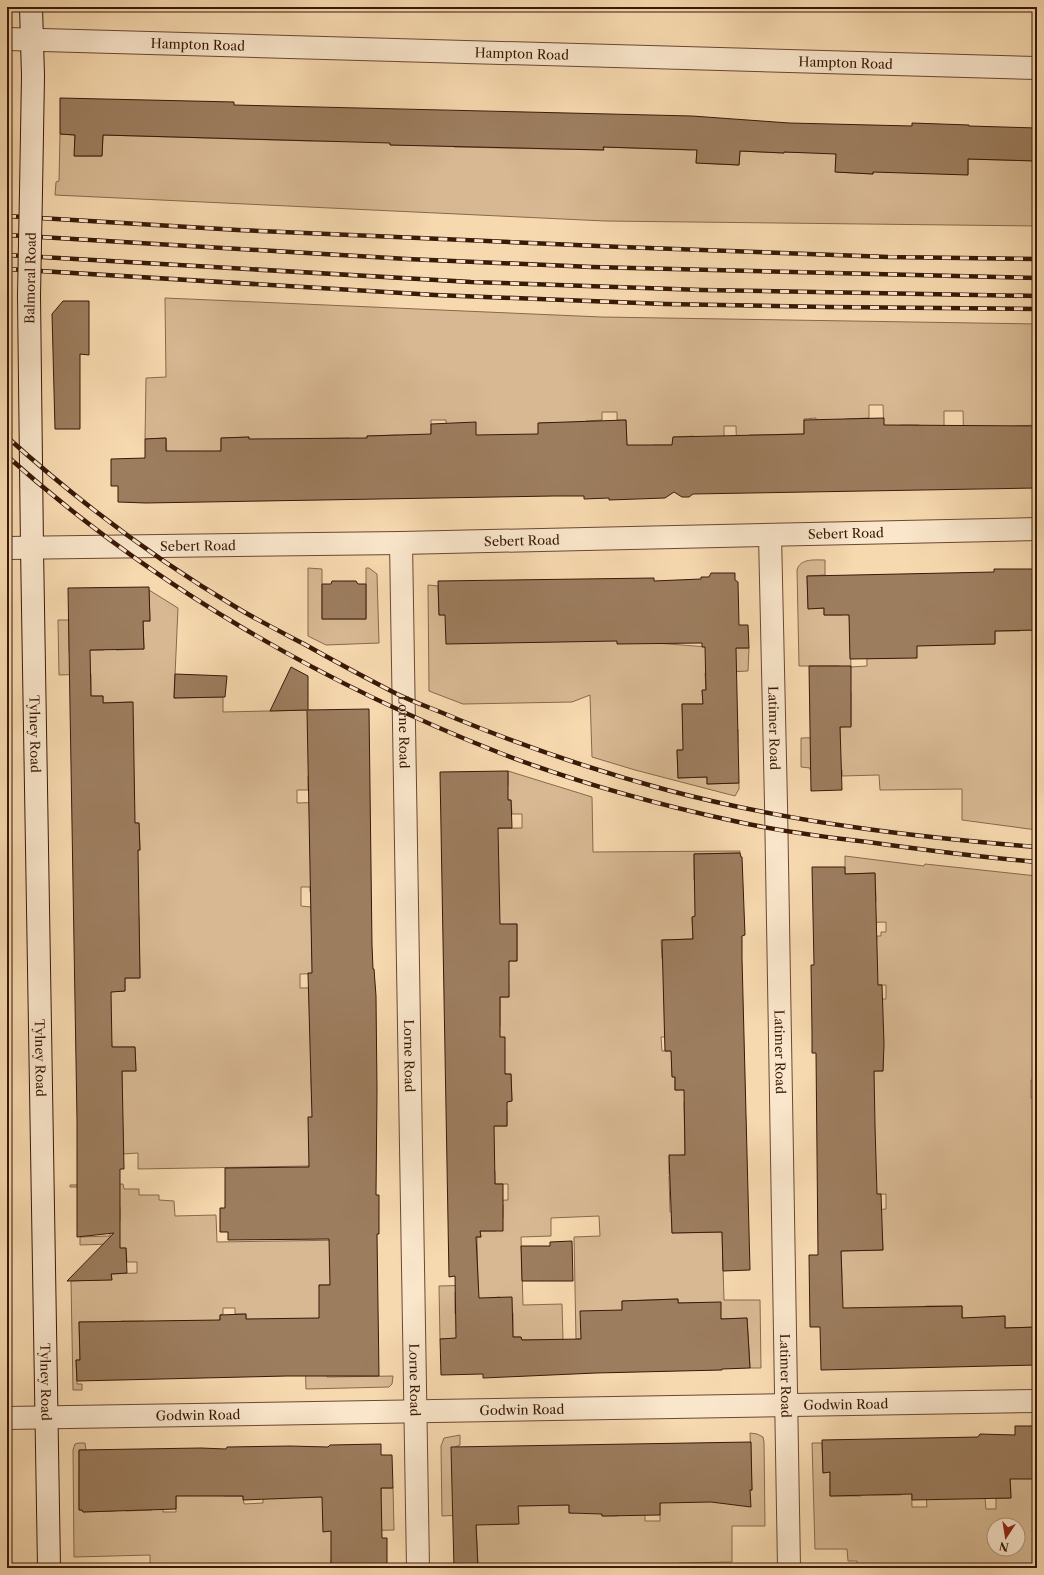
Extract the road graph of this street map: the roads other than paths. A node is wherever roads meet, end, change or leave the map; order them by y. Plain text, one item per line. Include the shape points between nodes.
1 (31, 7) edge
2 (7, 39) edge
3 (32, 39) junction
4 (1037, 68) edge
5 (1037, 529) edge
6 (770, 535) junction
7 (401, 543) junction
8 (7, 548) edge
9 (32, 548) junction
10 (1037, 1401) edge
11 (786, 1405) junction
12 (416, 1411) junction
13 (7, 1418) edge
14 (47, 1418) junction
15 (49, 1568) edge
16 (418, 1568) edge
17 (789, 1568) edge

1 - 3 street, Balmoral Road
2 - 3 street, Hampton Road
3 - 4 street, Hampton Road
3 - 9 street, Balmoral Road, bridge via 29,296
5 - 6 street, Sebert Road
6 - 7 street, Sebert Road
6 - 11 street, Latimer Road
7 - 9 street, Sebert Road
7 - 12 street, Lorne Road
8 - 9 street, Sebert Road
9 - 14 street, Tylney Road
10 - 11 street, Godwin Road
11 - 12 street, Godwin Road
11 - 17 street, Latimer Road
12 - 14 street, Godwin Road
12 - 16 street, Lorne Road
13 - 14 street, Godwin Road
14 - 15 street, Tylney Road

